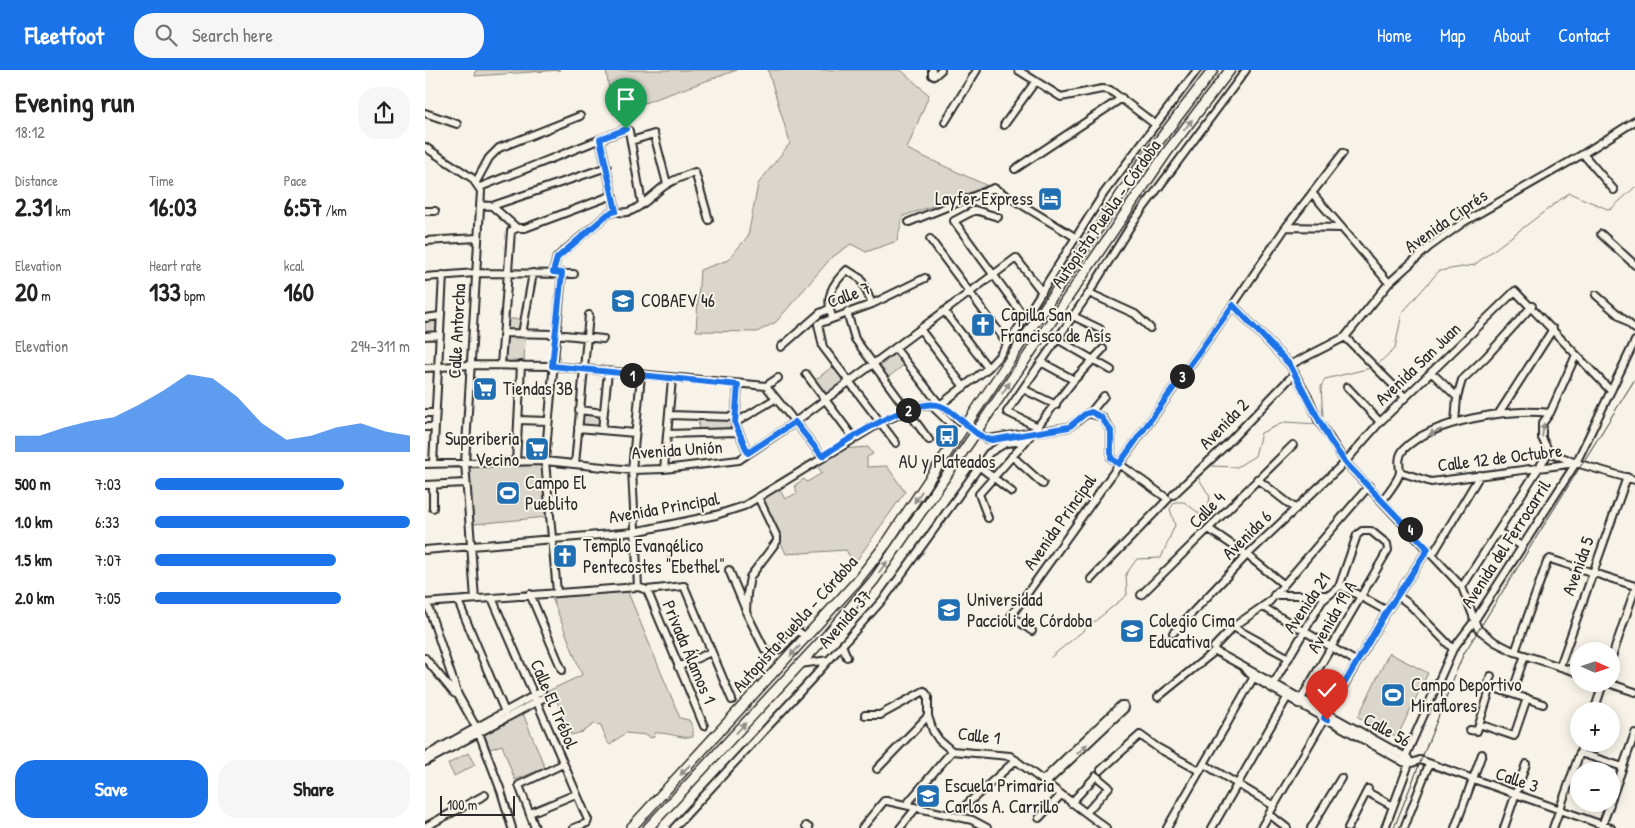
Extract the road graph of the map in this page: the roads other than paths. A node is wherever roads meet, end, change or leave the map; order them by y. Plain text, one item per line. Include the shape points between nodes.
1 (932, 70) edge
2 (941, 70) edge
3 (977, 70) edge
4 (1018, 70) edge
5 (1197, 70) edge
6 (1213, 70) edge
7 (1230, 70) edge
8 (1246, 70) edge
9 (1035, 82) junction
10 (1121, 98) junction
11 (425, 113) edge
12 (580, 116) dead end
13 (1635, 121) edge
14 (945, 122) dead end
15 (457, 124) dead end
16 (1156, 124) junction
17 (1004, 125) dead end
18 (600, 139) junction
19 (631, 141) junction
20 (425, 147) edge
21 (1343, 153) dead end
22 (1583, 154) junction
23 (607, 167) junction
24 (1015, 169) dead end
25 (478, 184) junction
26 (667, 184) junction
27 (1614, 190) dead end
28 (1312, 193) junction
29 (613, 195) junction
30 (642, 204) junction
31 (480, 205) junction
32 (492, 206) junction
33 (425, 211) edge
34 (435, 211) dead end
35 (616, 211) junction
36 (998, 217) dead end
37 (709, 220) dead end
38 (909, 222) dead end
39 (1286, 227) junction
40 (517, 228) junction
41 (1343, 228) junction
42 (1601, 234) dead end
43 (1075, 237) junction
44 (477, 238) junction
45 (930, 239) dead end
46 (425, 241) edge
47 (1635, 265) edge
48 (553, 272) junction
49 (475, 273) junction
50 (509, 273) junction
51 (533, 273) junction
52 (562, 273) junction
53 (574, 274) dead end
54 (992, 274) junction
55 (443, 275) junction
56 (425, 277) edge
57 (925, 278) dead end
58 (1389, 283) junction
59 (968, 292) junction
60 (1042, 292) junction
61 (1089, 293) junction
62 (1596, 295) dead end
63 (872, 304) junction
64 (1233, 305) junction
65 (1531, 306) junction
66 (829, 309) junction
67 (944, 311) junction
68 (847, 312) junction
69 (589, 315) dead end
70 (440, 316) junction
71 (1073, 316) junction
72 (832, 317) junction
73 (425, 318) edge
74 (1025, 318) junction
75 (1150, 328) dead end
76 (920, 329) junction
77 (1101, 329) dead end
78 (1553, 329) junction
79 (1635, 330) edge
80 (504, 333) junction
81 (523, 334) junction
82 (555, 334) junction
83 (439, 335) junction
84 (425, 336) edge
85 (587, 337) junction
86 (1345, 337) junction
87 (603, 339) dead end
88 (1057, 339) junction
89 (1635, 341) edge
90 (1008, 344) junction
91 (781, 347) dead end
92 (895, 348) junction
93 (1103, 349) dead end
94 (1576, 354) junction
95 (1093, 360) junction
96 (1041, 362) junction
97 (470, 365) junction
98 (501, 365) junction
99 (521, 365) junction
100 (873, 365) junction
101 (1290, 365) junction
102 (552, 366) junction
103 (437, 367) junction
104 (425, 368) edge
105 (988, 368) junction
106 (583, 369) junction
107 (1111, 370) dead end
108 (608, 372) junction
109 (1431, 372) junction
110 (1295, 373) junction
111 (806, 374) dead end
112 (641, 376) junction
113 (778, 378) dead end
114 (672, 379) junction
115 (1075, 380) junction
116 (849, 383) junction
117 (738, 385) junction
118 (766, 386) junction
119 (964, 387) junction
120 (1347, 387) dead end
121 (1023, 389) junction
122 (1611, 391) junction
123 (1103, 396) dead end
124 (1405, 397) junction
125 (1457, 397) junction
126 (775, 399) junction
127 (825, 400) junction
128 (1056, 405) junction
129 (932, 406) junction
130 (940, 406) junction
131 (579, 410) junction
132 (907, 410) junction
133 (435, 412) junction
134 (425, 413) edge
135 (604, 413) junction
136 (1088, 413) junction
137 (1499, 413) junction
138 (1550, 413) junction
139 (669, 416) junction
140 (518, 420) junction
141 (734, 420) junction
142 (793, 420) junction
143 (548, 421) junction
144 (1380, 422) junction
145 (880, 423) junction
146 (1455, 423) junction
147 (425, 427) edge
148 (434, 427) junction
149 (964, 427) junction
150 (1039, 427) junction
151 (578, 428) junction
152 (602, 430) junction
153 (737, 432) junction
154 (635, 433) junction
155 (667, 434) junction
156 (1033, 434) junction
157 (853, 437) junction
158 (929, 440) dead end
159 (1026, 441) junction
160 (896, 443) dead end
161 (1293, 445) dead end
162 (1549, 452) junction
163 (748, 453) junction
164 (822, 456) junction
165 (1012, 456) junction
166 (545, 461) junction
167 (516, 462) junction
168 (1345, 462) junction
169 (465, 463) junction
170 (1576, 463) junction
171 (425, 464) edge
172 (433, 464) junction
173 (575, 464) junction
174 (1119, 464) junction
175 (980, 467) junction
176 (663, 469) junction
177 (1538, 469) junction
178 (632, 470) junction
179 (1400, 472) junction
180 (1480, 475) junction
181 (1627, 477) junction
182 (993, 478) junction
183 (1257, 479) junction
184 (1635, 480) edge
185 (466, 483) junction
186 (1043, 484) dead end
187 (425, 485) edge
188 (433, 485) junction
189 (1369, 486) junction
190 (1012, 492) dead end
191 (1171, 497) junction
192 (759, 498) junction
193 (1383, 500) junction
194 (433, 508) dead end
195 (1296, 508) junction
196 (988, 518) dead end
197 (1209, 529) junction
198 (634, 532) junction
199 (1498, 532) junction
200 (552, 539) junction
201 (1387, 544) joint
202 (471, 546) junction
203 (1522, 546) junction
204 (425, 550) edge
205 (1430, 551) junction
206 (1247, 555) junction
207 (729, 570) dead end
208 (1592, 572) junction
209 (1091, 579) dead end
210 (1283, 584) junction
211 (1341, 585) junction
212 (1635, 586) edge
213 (638, 587) junction
214 (1462, 587) junction
215 (647, 590) junction
216 (1635, 590) edge
217 (557, 592) junction
218 (530, 594) junction
219 (1141, 595) dead end
220 (1397, 595) junction
221 (1274, 596) junction
222 (1327, 596) junction
223 (1361, 596) junction
224 (493, 598) junction
225 (475, 599) junction
226 (458, 600) junction
227 (426, 603) edge
228 (1263, 608) junction
229 (1387, 611) junction
230 (746, 612) junction
231 (433, 618) junction
232 (1475, 620) junction
233 (425, 622) edge
234 (1233, 627) junction
235 (1032, 631) dead end
236 (1304, 633) junction
237 (1173, 634) dead end
238 (807, 638) junction
239 (1617, 642) edge
240 (842, 645) junction
241 (1331, 648) junction
242 (1453, 649) junction
243 (1215, 651) junction
244 (711, 652) junction
245 (1515, 652) junction
246 (1525, 655) junction
247 (847, 656) dead end
248 (425, 658) edge
249 (1289, 658) junction
250 (829, 660) junction
251 (1357, 662) junction
252 (800, 664) junction
253 (1559, 666) junction
254 (678, 667) junction
255 (562, 670) dead end
256 (1570, 670) edge
257 (1255, 675) junction
258 (1491, 676) dead end
259 (1273, 686) junction
260 (1491, 687) junction
261 (1620, 687) edge
262 (1635, 692) edge
263 (543, 694) dead end
264 (1512, 694) junction
265 (458, 695) junction
266 (1157, 697) dead end
267 (535, 698) junction
268 (1287, 698) junction
269 (1527, 698) junction
270 (732, 700) dead end
271 (1299, 701) junction
272 (1543, 704) dead end
273 (505, 712) junction
274 (865, 715) dead end
275 (927, 716) junction
276 (1325, 716) junction
277 (491, 723) junction
278 (1479, 724) junction
279 (704, 726) dead end
280 (1470, 730) dead end
281 (478, 731) junction
282 (1635, 733) edge
283 (952, 751) junction
284 (1580, 753) joint
285 (1482, 754) dead end
286 (425, 756) edge
287 (1016, 760) junction
288 (1409, 761) junction
289 (425, 762) edge
290 (563, 764) junction
291 (1204, 764) junction
292 (1429, 764) junction
293 (1526, 764) dead end
294 (1623, 767) junction
295 (877, 769) dead end
296 (1101, 770) dead end
297 (1200, 771) junction
298 (1620, 775) edge
299 (1341, 778) dead end
300 (1472, 780) junction
301 (1045, 782) junction
302 (1237, 783) junction
303 (576, 794) junction
304 (1515, 794) junction
305 (485, 795) dead end
306 (1061, 795) junction
307 (1071, 803) junction
308 (906, 805) junction
309 (967, 805) dead end
310 (1274, 806) junction
311 (1393, 806) junction
312 (916, 808) junction
313 (1559, 810) junction
314 (664, 811) junction
315 (1607, 812) edge
316 (530, 814) junction
317 (1086, 814) junction
318 (1269, 814) junction
319 (1039, 818) dead end
320 (1098, 822) junction
321 (1602, 827) edge
322 (425, 828) edge
323 (512, 828) edge
324 (535, 828) edge
325 (574, 828) edge
326 (631, 828) edge
327 (648, 828) edge
328 (653, 828) edge
329 (674, 828) edge
330 (862, 828) edge
331 (900, 828) edge
332 (987, 828) edge
333 (1092, 828) edge
334 (1106, 828) edge
335 (1167, 828) edge
336 (1212, 828) edge
337 (1261, 828) edge
338 (1287, 828) edge
339 (1311, 828) edge
340 (1348, 828) edge
341 (1385, 828) edge
342 (1404, 828) edge
343 (1455, 828) edge
344 (1504, 828) edge
345 (1553, 828) edge
346 (1611, 828) edge

1 - 2 street via 934,76
3 - 14 street
4 - 9 street
5 - 16 street
6 - 149 highway, Autopista Puebla - Córdoba via 1142,163
252 -> 7 highway, Autopista Puebla - Córdoba via 874,580 1167,152
8 - 61 street via 1133,222
9 - 10 street via 1061,97 1102,89 1111,90
9 - 17 street
10 - 16 street
10 - 24 street
11 - 15 street
12 - 25 street via 499,148 489,158
13 - 22 street, Avenida Ciprés
16 - 43 street via 1104,192
18 - 19 street via 626,129
18 - 23 street
18 - 25 street
19 - 26 street via 654,134
19 - 30 street
20 - 25 street
21 - 28 street, Avenida Principal
22 - 27 street
22 - 58 street, Avenida Ciprés via 1464,222 1429,246
23 - 29 street
23 - 32 street
25 - 31 street, Calle Antorcha
26 - 30 street
26 - 37 street via 695,172
28 - 39 street, Avenida Principal
28 - 41 street
29 - 35 street
29 - 40 street via 525,228
30 - 35 street via 634,209
31 - 32 street
31 - 44 street, Calle Antorcha
32 - 40 street
33 - 34 street
35 - 48 street via 608,214 557,258
36 - 54 street via 975,210 954,221
38 - 43 street via 994,188
39 - 41 street
39 - 64 street, Avenida Principal
40 - 50 street via 511,232
41 - 58 street
42 - 47 street
43 - 60 street
44 - 46 street
44 - 49 street, Calle Antorcha
45 - 59 street
48 - 51 street
48 - 52 street
49 - 50 street
49 - 55 street
49 - 97 street, Calle Antorcha
50 - 51 street
50 - 80 street
51 - 81 street
52 - 53 street
52 - 82 street
54 - 59 street, Avenida Unión
54 - 60 street, Avenida Unión via 1015,258
54 - 74 street
55 - 56 street
55 - 70 street
57 - 63 street, Calle 7
58 - 86 street, Avenida Ciprés
59 - 67 street, Avenida Unión
59 - 90 street
60 - 74 street
61 - 71 street
61 - 75 street via 1135,314
62 - 79 street
63 - 66 street via 861,279 847,270 830,292
63 - 68 street, Calle 7
64 - 101 street
64 - 174 street, Avenida Principal
65 - 78 street
65 - 109 street, Avenida San Juan via 1515,291
65 - 125 street via 1486,357 1467,373
66 - 72 street
66 - 91 street
67 - 76 street, Avenida Unión
67 - 105 street
68 - 72 street, Calle 7
68 - 100 street via 855,339
69 - 85 street
70 - 73 street
70 - 83 street
71 - 77 street
71 - 88 street
72 - 116 street, Calle 7 via 818,324 823,347
74 - 90 street
76 - 92 street, Avenida Unión
76 - 119 street
78 - 94 street
78 - 137 street
80 - 81 street
80 - 98 street
81 - 82 street
82 - 85 street
82 - 102 street
83 - 84 street
83 - 103 street
85 - 87 street
85 - 106 street
86 - 101 street, Avenida Ciprés
86 - 124 street
88 - 95 street
88 - 96 street
89 - 122 street, Avenida del Ferrocarril
90 - 105 street
92 - 100 street, Avenida Unión
92 - 130 street
93 - 95 street
94 - 122 street
94 - 138 street
95 - 107 street
95 - 115 street
96 - 115 street
96 - 121 street
97 - 98 street
97 - 103 street
97 - 169 street, Calle Antorcha
98 - 99 street
99 - 102 street
99 - 140 street
100 - 116 street, Avenida Unión
100 - 132 street
101 - 110 street
102 - 106 street
102 - 143 street
103 - 104 street
103 - 133 street
105 - 119 street
106 - 108 street
106 - 131 street
108 - 112 street
108 - 135 street
109 - 124 street, Avenida San Juan
109 - 125 street
110 - 168 street via 1318,420
110 - 191 street, Avenida 2
111 - 127 street
112 - 114 street
112 - 154 street
113 - 118 street
114 - 117 street
114 - 139 street
115 - 128 street
116 - 127 street, Avenida Unión
116 - 145 street
117 - 118 street
117 - 141 street
118 - 126 street
119 - 130 street
120 - 144 street
121 - 128 street
121 - 150 street via 1007,412
122 - 170 street, Avenida del Ferrocarril
123 - 136 street
124 - 144 street, Avenida San Juan
125 - 146 street
126 - 141 street
126 - 142 street
127 - 142 street, Avenida Unión
127 - 157 street
128 - 150 street
129 - 130 street, Avenida Principal
129 - 132 street, Avenida Principal
129 - 149 street
130 - 156 street via 987,439
131 - 135 street
131 - 151 street
132 - 145 street, Avenida Principal
132 - 158 street
133 - 134 street
133 - 148 street
135 - 152 street
136 - 156 street via 1069,427
136 - 174 street via 1101,417 1107,423 1111,431 1111,458
137 - 138 street, Calle 12 de Octubre
137 - 146 street, Calle 12 de Octubre
162 -> 138 street via 1541,430
139 - 141 street
139 - 155 street
140 - 143 street
140 - 167 street
141 - 153 street
142 - 163 street, Avenida Unión
142 - 164 street
143 - 166 street
144 - 168 street, Avenida San Juan
145 - 157 street, Avenida Principal
145 - 160 street
146 -> 179 street, Calle 12 de Octubre via 1404,450 1399,458
147 - 148 street
148 - 172 street
149 -> 238 highway, Autopista Puebla - Córdoba via 881,550
150 - 156 street
151 - 152 street
151 - 173 street
152 - 154 street
153 - 155 street
153 - 163 street
154 - 178 street
155 - 176 street
156 - 159 street
157 - 164 street, Avenida Principal
159 - 165 street
159 - 175 street, Avenida 37 via 997,447
161 - 183 street, Calle 4
162 - 170 street
162 - 177 street
163 - 176 street, Avenida Unión via 731,462
164 - 192 street, Avenida Principal
165 - 182 street
165 - 186 street
166 - 167 street, Avenida Unión
166 - 173 street, Avenida Unión
166 - 200 street
167 - 169 street, Avenida Unión
168 - 189 street
168 - 195 street, Avenida 6
169 - 172 street, Avenida Unión
169 - 185 street, Calle Antorcha
170 - 177 street, Calle 12 de Octubre
170 - 181 street
170 - 203 street, Avenida del Ferrocarril
171 - 172 street, Avenida Unión
173 - 178 street, Avenida Unión
174 - 191 street
174 - 235 street, Avenida Principal via 1011,616
175 - 182 street
175 - 240 street, Avenida 37 via 886,596
176 - 178 street, Avenida Unión
177 - 180 street, Calle 12 de Octubre
177 - 199 street
178 - 198 street
179 - 180 street, Calle 12 de Octubre via 1431,482
179 - 193 street, Calle 12 de Octubre
180 - 205 street
181 - 184 street
181 - 208 street, Avenida 5
182 - 190 street
182 - 196 street via 979,495
183 - 195 street
183 - 197 street, Calle 4
185 - 188 street
185 - 202 street, Calle Antorcha
187 - 188 street
188 - 194 street
189 - 193 street
189 - 210 street
191 - 209 street, Avenida 2
192 - 198 street, Avenida Principal via 729,512
192 - 230 street via 777,541 750,577
193 - 205 street
195 - 206 street, Avenida 6
197 - 206 street
197 - 219 street, Calle 4
198 - 200 street, Avenida Principal
198 - 213 street
199 - 203 street
199 - 214 street
200 - 202 street, Avenida Principal
200 - 217 street
201 - 211 street, Avenida 21 via 1371,531 1362,531 1352,546
201 - 223 street, Avenida 19 A via 1388,550
202 - 204 street, Avenida Principal
202 - 225 street, Calle Antorcha
203 - 232 street, Avenida del Ferrocarril
205 - 214 street
205 - 220 street
206 - 210 street
206 - 237 street, Avenida 6
207 - 230 street
208 - 212 street
208 - 245 street via 1550,559 1547,562
208 - 253 street, Avenida 5
210 - 221 street
211 - 222 street, Avenida 21
211 - 223 street
213 - 215 street
213 - 217 street
214 - 232 street
215 - 244 street via 684,586
215 - 254 street, Privada Álamos 1
216 - 239 street
217 - 218 street
218 - 224 street
218 - 255 street
220 - 229 street
220 - 242 street
221 - 222 street
221 - 228 street
222 - 236 street, Avenida 21
223 - 229 street
223 - 241 street, Avenida 19 A
224 - 225 street
224 - 267 street, Calle El Trébol
225 - 226 street
226 - 227 street
226 - 273 street
227 - 231 street
228 - 234 street
228 - 236 street
229 - 251 street
230 - 238 street via 765,650 777,652 799,631
231 - 233 street
231 - 265 street
232 - 242 street, Avenida del Ferrocarril
232 - 245 street via 1481,633
234 - 243 street via 1214,647
234 - 249 street
236 - 241 street
236 - 249 street, Avenida 21
238 -> 326 highway, Autopista Puebla - Córdoba
240 - 247 street
240 - 250 street, Avenida 37
241 - 251 street
241 - 271 street, Avenida 19 A
242 - 288 street, Avenida del Ferrocarril
243 - 257 street, Calle 56
243 - 266 street
244 - 254 street
244 - 270 street
245 - 246 street
246 - 253 street
246 - 264 street
248 - 265 street
249 - 259 street, Avenida 21
250 - 252 street
250 - 329 street, Avenida 37
251 - 276 street
314 -> 252 highway, Autopista Puebla - Córdoba
253 - 256 street
254 - 279 street, Privada Álamos 1
257 - 259 street, Calle 56
257 - 291 street
258 - 260 street via 1488,683
259 - 268 street, Calle 56
259 - 271 street, Calle 56
260 - 264 street
260 - 278 street
261 - 262 street
263 - 267 street
264 - 269 street
265 - 281 street
267 - 273 street
267 - 277 street
267 - 290 street, Calle El Trébol
268 - 271 street, Calle 56
268 - 302 street
269 - 272 street
269 - 278 street via 1515,736
271 - 276 street, Calle 56
273 - 277 street
274 - 275 street, Calle 1 via 880,715 924,691 928,696
275 - 283 street, Calle 1 via 936,736
275 - 295 street
276 - 288 street, Calle 56
276 - 310 street
277 - 281 street
278 - 280 street via 1477,731
281 - 286 street
281 - 289 street
281 - 323 street
282 - 294 street
283 - 287 street, Calle 1 via 1005,755
283 - 308 street
284 - 294 street
284 - 313 street
285 - 300 street
287 - 301 street
287 - 309 street
288 - 292 street, Calle 3 via 1420,760
288 - 311 street, Avenida del Ferrocarril
290 - 303 street, Calle El Trébol
290 - 316 street via 519,785
291 - 297 street
291 - 302 street
292 - 300 street, Calle 3
292 - 342 street
293 - 304 street
294 - 298 street
296 - 297 street via 1140,735
297 - 335 street
299 - 339 street
300 - 304 street, Calle 3
300 - 343 street
301 -> 301 street via 1125,708 1124,705 1121,705
301 - 306 street
302 - 310 street
302 - 336 street
303 - 316 street
303 - 325 street, Calle El Trébol via 588,822
304 - 313 street, Calle 3
304 - 344 street
305 - 322 street
306 - 307 street
306 - 319 street
307 - 317 street
307 - 317 street via 1096,776 1109,787
308 - 312 street
308 - 330 street via 884,801
310 - 318 street
311 - 340 street via 1368,791
311 - 341 street, Avenida del Ferrocarril
312 - 331 street
312 - 332 street via 972,820
313 - 321 street, Calle 3
313 - 345 street
314 - 327 highway, Autopista Puebla - Córdoba
314 - 328 highway
315 - 321 street
316 - 324 street
317 - 320 street
318 - 337 street
318 - 338 street
320 - 333 street
320 - 334 street
321 - 346 street, Calle 3

